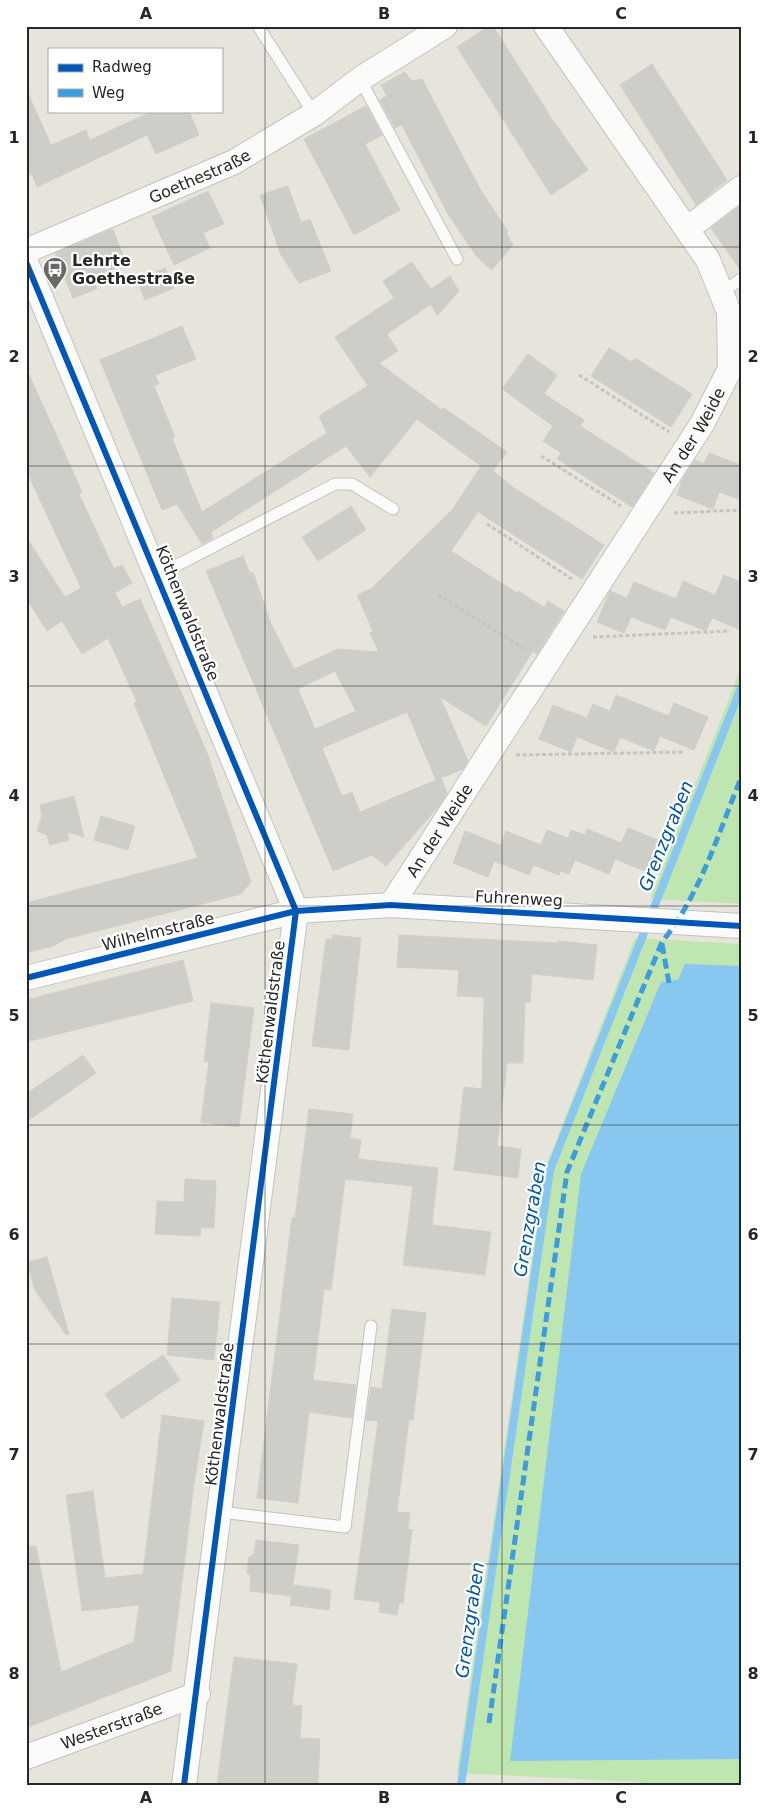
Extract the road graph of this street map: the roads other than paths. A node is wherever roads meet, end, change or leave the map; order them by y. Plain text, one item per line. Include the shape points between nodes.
1 (258, 26) edge
2 (445, 26) edge
3 (546, 26) edge
4 (360, 79) junction
5 (314, 114) junction
6 (741, 188) edge
7 (687, 229) junction
8 (26, 251) edge
9 (457, 259) dead end
10 (26, 262) edge
11 (741, 279) edge
12 (722, 293) junction
13 (393, 509) dead end
14 (158, 575) junction
15 (391, 905) junction
16 (296, 911) junction
17 (741, 926) edge
18 (26, 978) edge
19 (371, 1326) dead end
20 (221, 1512) junction
21 (198, 1694) junction
22 (26, 1757) edge
23 (184, 1785) edge

1 - 5 lane
2 - 4 street, Goethestraße
3 - 7 street, An der Weide
4 - 5 street, Goethestraße
4 - 9 lane
5 - 8 street, Goethestraße via 234,162
6 - 7 street
7 - 12 street, An der Weide via 708,260
10 - 14 street, Köthenwaldstraße
11 - 12 lane
12 - 15 street, An der Weide via 729,312 730,369 688,445
13 - 14 lane via 352,484 335,484
14 - 16 street, Köthenwaldstraße
15 - 16 street, Fuhrenweg
15 - 17 street, Fuhrenweg
16 - 18 street, Wilhelmstraße
16 - 20 street, Köthenwaldstraße
19 - 20 lane via 345,1527
20 - 21 street, Köthenwaldstraße
21 - 22 street, Westerstraße
21 - 23 street, Köthenwaldstraße

